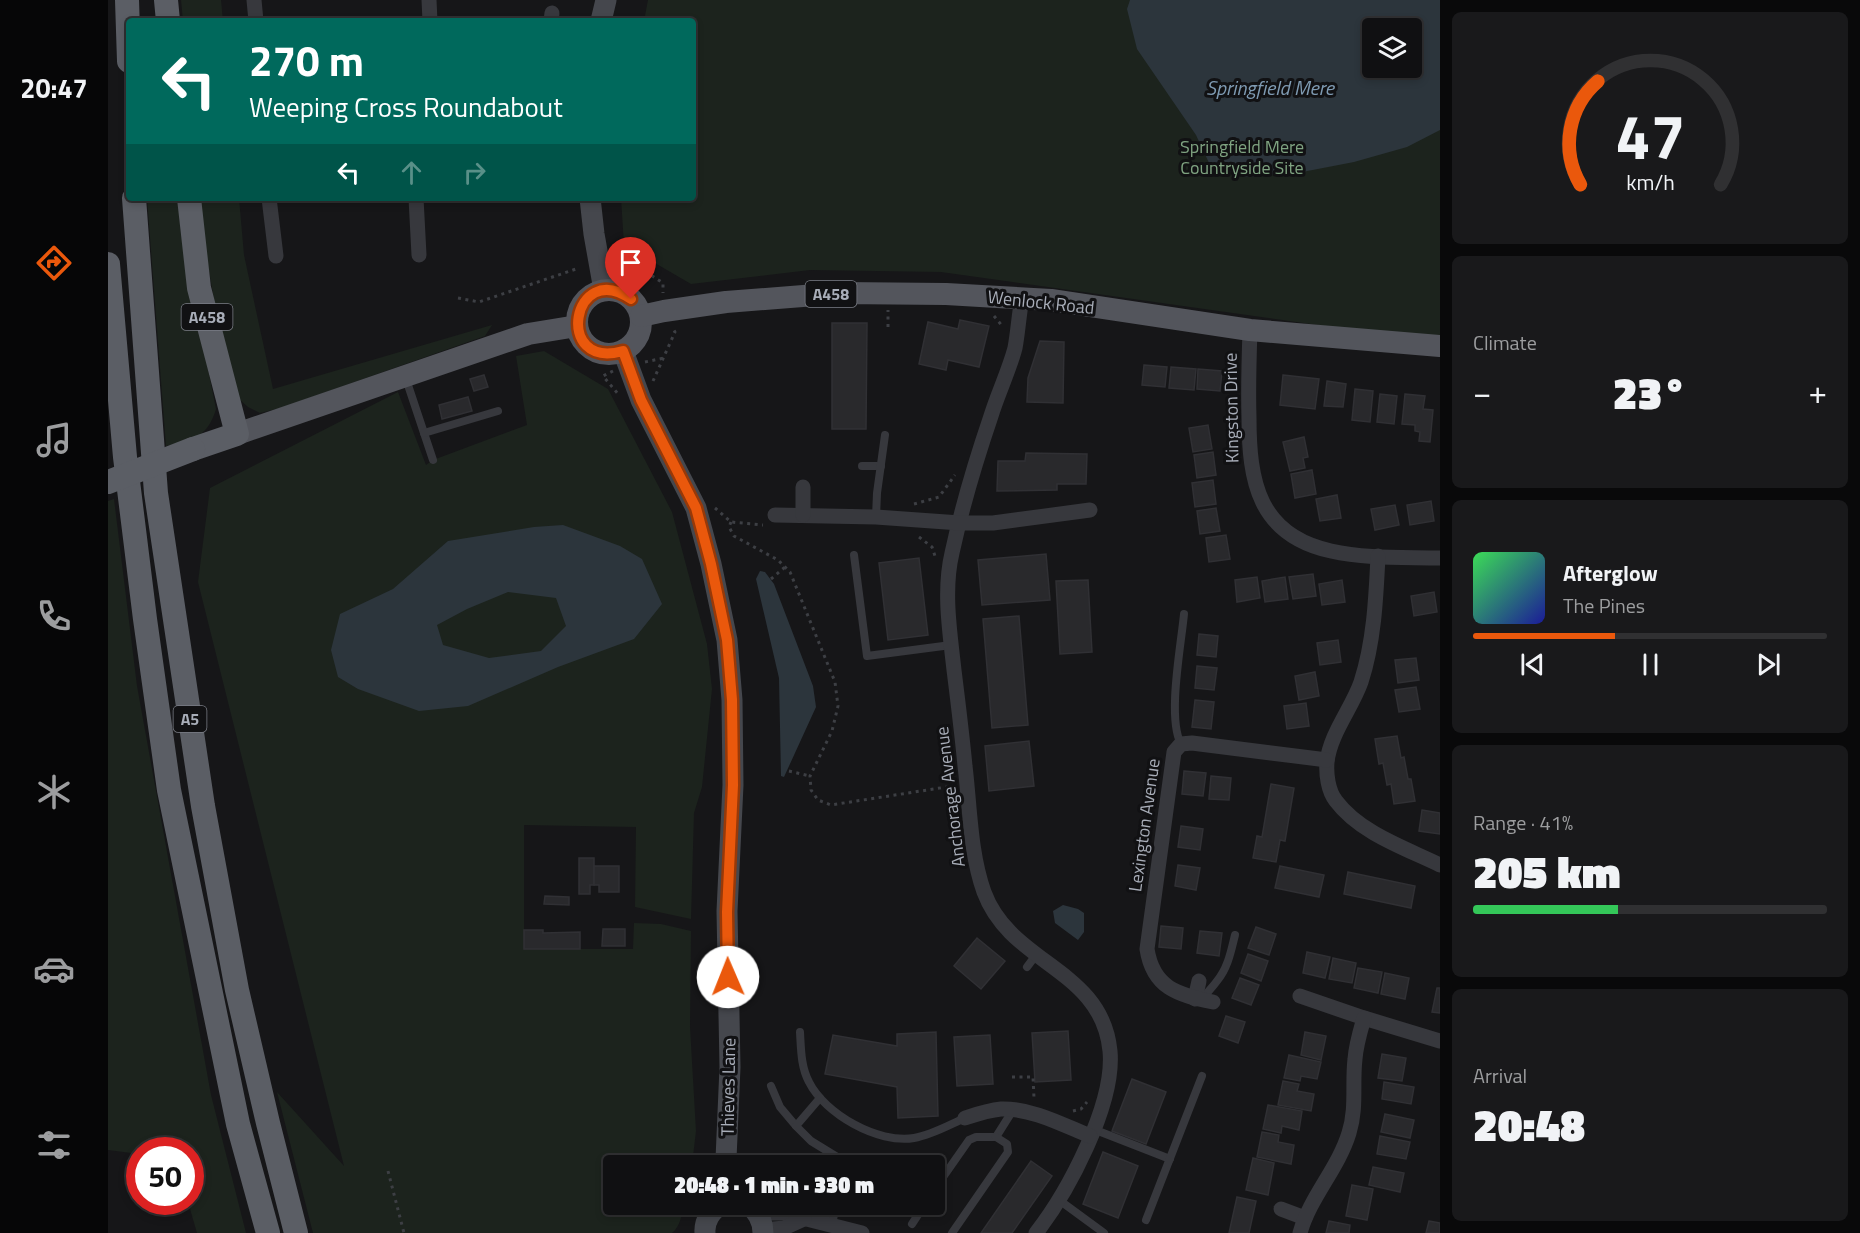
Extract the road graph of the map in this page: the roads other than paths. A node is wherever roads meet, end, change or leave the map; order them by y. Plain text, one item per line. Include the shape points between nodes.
1 (127, 0) edge
2 (166, 0) edge
3 (254, 0) edge
4 (429, 0) edge
5 (606, 0) edge
6 (128, 18) edge
7 (168, 18) edge
8 (256, 18) edge
9 (430, 18) edge
10 (602, 18) edge
11 (134, 201) edge
12 (189, 201) edge
13 (268, 201) edge
14 (416, 201) edge
15 (590, 201) edge
16 (419, 255) dead end
17 (276, 256) dead end
18 (108, 264) edge
19 (604, 291) junction
20 (1022, 298) junction
21 (641, 316) junction
22 (577, 326) junction
23 (1250, 330) junction
24 (1440, 346) edge
25 (623, 351) junction
26 (405, 375) junction
27 (498, 411) dead end
28 (424, 433) junction
29 (237, 434) junction
30 (885, 435) dead end
31 (433, 460) dead end
32 (862, 466) dead end
33 (881, 466) junction
34 (108, 482) edge
35 (803, 487) dead end
36 (1090, 510) dead end
37 (775, 515) dead end
38 (803, 515) junction
39 (876, 517) junction
40 (960, 523) junction
41 (854, 555) dead end
42 (1378, 556) junction
43 (1440, 558) edge
44 (1184, 614) dead end
45 (951, 645) junction
46 (1181, 744) junction
47 (1327, 760) junction
48 (1440, 865) edge
49 (1234, 935) dead end
50 (1199, 981) dead end
51 (1300, 996) dead end
52 (1203, 1000) junction
53 (1364, 1018) junction
54 (800, 1032) dead end
55 (1440, 1041) edge
56 (1202, 1076) dead end
57 (771, 1086) dead end
58 (820, 1098) junction
59 (1013, 1110) junction
60 (965, 1118) joint
61 (796, 1126) junction
62 (1092, 1132) junction
63 (996, 1137) junction
64 (726, 1155) edge
65 (834, 1155) edge
66 (1170, 1159) junction
67 (945, 1174) edge
68 (1059, 1200) junction
69 (1281, 1209) dead end
70 (834, 1215) edge
71 (918, 1215) edge
72 (1305, 1218) junction
73 (758, 1220) edge
74 (1146, 1220) dead end
75 (912, 1224) dead end
76 (832, 1225) junction
77 (268, 1233) edge
78 (296, 1233) edge
79 (862, 1233) edge
80 (952, 1233) edge
81 (1036, 1233) edge
82 (1104, 1233) edge
83 (1300, 1233) edge

1 - 6 highway
2 - 7 highway
3 - 8 street
4 - 9 street
5 - 10 main road
11 - 78 highway, A5 via 156,493 203,806 237,990
12 - 29 highway, A458 via 200,288
13 - 17 street
14 - 16 street
15 - 19 main road
18 - 77 highway, A5 via 125,457 169,790 238,1124
19 - 21 main road via 623,293 638,307
19 - 22 main road via 586,299
20 - 21 main road, Wenlock Road / A458 via 841,293 726,302
20 - 23 main road, Wenlock Road / A458
20 - 40 street, Anchorage Avenue via 1014,349
21 - 25 main road via 638,337
22 - 25 main road via 585,344 594,351
22 - 26 main road via 528,334
23 - 24 main road, Wenlock Road / A458
23 - 42 street, Kingston Drive via 1250,449 1254,479 1264,506 1282,527 1311,545
25 - 64 main road, Thieves Lane via 641,400 696,508 727,640 733,785 727,912 730,1067
26 - 28 lane
26 - 29 main road
27 - 28 lane
28 - 31 lane
29 - 34 highway, bridge
30 - 33 lane
32 - 33 lane
33 - 39 lane
35 - 38 street
36 - 40 street via 993,523
37 - 38 street
38 - 39 street
39 - 40 street
40 - 45 street, Anchorage Avenue via 951,556
41 - 45 lane via 867,656
42 - 43 street, Kingston Drive
42 - 47 street via 1367,663
44 - 46 lane via 1174,714
45 - 62 street, Anchorage Avenue via 975,852 984,891 998,918 1032,961 1086,993 1107,1032 1109,1077
46 - 47 street, Lexington Avenue
46 - 52 street, Lexington Avenue via 1174,752 1147,949 1149,965 1158,978 1177,992
47 - 48 street via 1334,799 1354,819
49 - 52 lane via 1225,969
50 - 52 street
51 - 53 street
53 - 55 street
53 - 72 street via 1354,1062 1353,1121 1341,1154
54 - 58 lane via 803,1067
56 - 66 lane
57 - 61 lane via 780,1107
58 - 60 lane via 852,1123 897,1138 933,1133
58 - 61 lane
59 - 60 street via 985,1111
59 - 62 street
59 - 63 lane
61 - 65 lane
62 - 66 lane
62 - 68 street, Anchorage Avenue
63 - 67 lane via 969,1140
63 - 80 lane via 1007,1144 1008,1152
66 - 74 lane
68 - 81 street, Anchorage Avenue
68 - 82 lane
69 - 72 street
70 - 76 lane
71 - 75 lane
72 - 83 street
73 - 76 street via 783,1213
76 - 79 street

